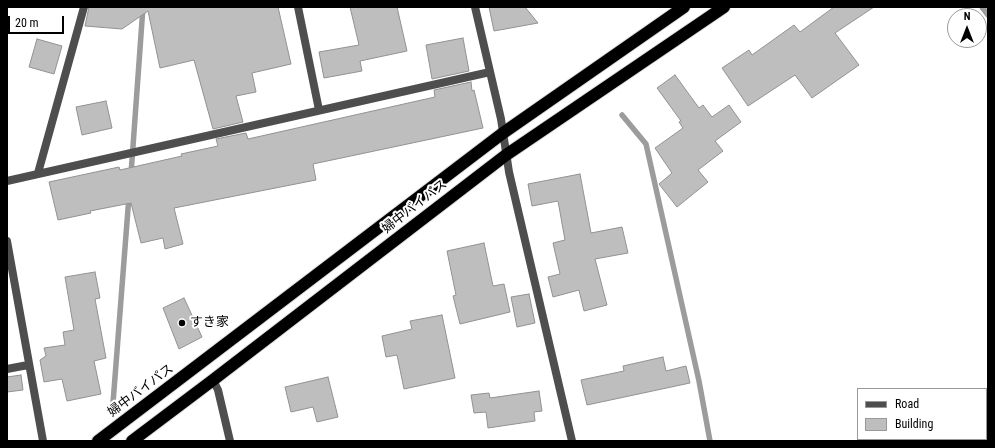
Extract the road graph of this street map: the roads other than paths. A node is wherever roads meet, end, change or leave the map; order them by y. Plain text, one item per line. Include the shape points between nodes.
1 (84, 7) edge
2 (298, 7) edge
3 (475, 7) edge
4 (684, 7) edge
5 (724, 7) edge
6 (490, 72) junction
7 (319, 110) junction
8 (503, 133) junction
9 (506, 155) junction
10 (38, 173) junction
11 (7, 181) edge
12 (7, 241) edge
13 (28, 365) junction
14 (7, 369) edge
15 (213, 380) junction
16 (44, 441) edge
17 (98, 441) edge
18 (132, 441) edge
19 (230, 441) edge
20 (572, 441) edge

1 - 10 street
2 - 7 street
3 - 6 street
4 - 8 highway, 婦中バイパス
5 - 9 highway, 婦中バイパス
6 - 7 street
6 - 8 street
7 - 10 street
8 - 9 street
8 - 17 highway, 婦中バイパス
9 - 15 highway, 婦中バイパス
9 - 20 street
10 - 11 street
12 - 13 street
13 - 14 street
13 - 16 street
15 - 18 highway, 婦中バイパス
15 - 19 street via 218,390

